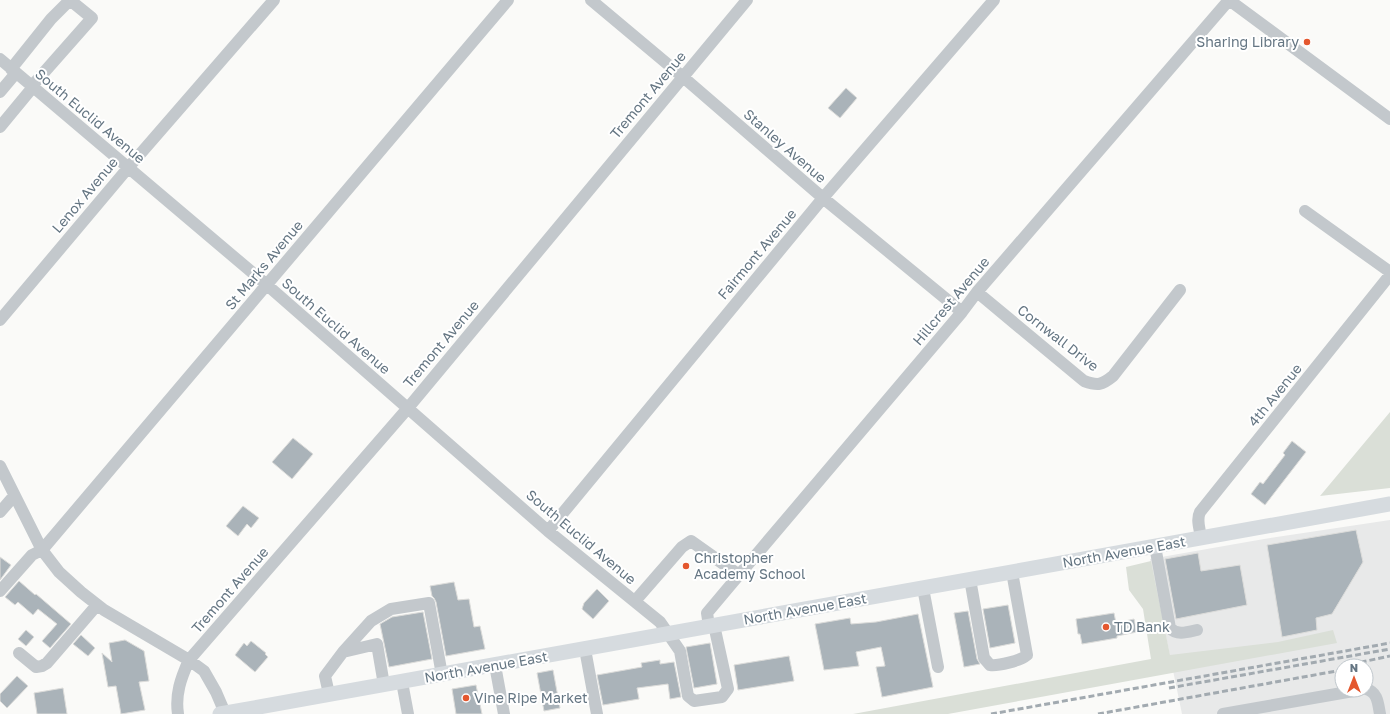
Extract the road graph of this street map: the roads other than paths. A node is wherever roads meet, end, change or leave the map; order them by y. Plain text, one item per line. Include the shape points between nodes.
1 (70, 0) edge
2 (274, 0) edge
3 (508, 0) edge
4 (591, 0) edge
5 (747, 0) edge
6 (994, 0) edge
7 (1229, 0) edge
8 (0, 59) edge
9 (14, 71) junction
10 (683, 77) junction
11 (32, 87) junction
12 (0, 92) edge
13 (1390, 119) edge
14 (0, 127) edge
15 (128, 168) junction
16 (823, 198) junction
17 (1305, 211) dead end
18 (1390, 272) edge
19 (1390, 275) edge
20 (267, 285) junction
21 (1180, 290) dead end
22 (977, 292) junction
23 (962, 312) junction
24 (0, 320) edge
25 (408, 408) junction
26 (0, 466) edge
27 (14, 494) junction
28 (0, 501) edge
29 (1390, 504) edge
30 (0, 512) edge
31 (548, 531) junction
32 (1201, 538) junction
33 (1155, 546) junction
34 (42, 550) junction
35 (1012, 572) junction
36 (739, 575) junction
37 (970, 579) junction
38 (923, 588) junction
39 (0, 590) edge
40 (635, 601) junction
41 (97, 605) junction
42 (711, 625) junction
43 (1197, 630) dead end
44 (668, 633) junction
45 (585, 649) junction
46 (343, 652) junction
47 (19, 653) dead end
48 (189, 660) junction
49 (495, 665) junction
50 (938, 667) dead end
51 (442, 675) junction
52 (402, 682) junction
53 (384, 685) junction
54 (329, 694) junction
55 (1334, 694) edge
56 (1374, 694) edge
57 (258, 711) edge
58 (178, 714) edge
59 (222, 714) edge
60 (408, 714) edge
61 (504, 714) edge
62 (598, 714) edge
63 (1223, 714) edge
64 (1380, 714) edge

1 - 9 street via 51,19
1 - 11 street via 92,18
2 - 15 street, Lenox Avenue
3 - 20 street, St Marks Avenue
4 - 10 street, Stanley Avenue
5 - 10 street, Tremont Avenue
6 - 16 street, Fairmont Avenue
7 - 13 street
7 - 22 street, Hillcrest Avenue
8 - 9 street, South Euclid Avenue
9 - 11 street, South Euclid Avenue
9 - 12 street
10 - 16 street, Stanley Avenue
10 - 25 street, Tremont Avenue
11 - 14 street
11 - 15 street, South Euclid Avenue
15 - 20 street, South Euclid Avenue
15 - 24 street, Lenox Avenue
16 - 23 street, Stanley Avenue
16 - 31 street, Fairmont Avenue
17 - 18 street
19 - 32 street, 4th Avenue via 1200,512 1198,520
20 - 25 street, South Euclid Avenue
20 - 34 street, St Marks Avenue
21 - 22 street, Cornwall Drive via 1113,376 1095,385 1084,381
22 - 23 street, Hillcrest Avenue
23 - 36 street, Hillcrest Avenue
25 - 31 street, South Euclid Avenue
25 - 48 street, Tremont Avenue
26 - 27 street
27 - 28 street
27 - 30 street
27 - 34 street
29 - 32 main road, North Avenue East
31 - 40 street, South Euclid Avenue
32 - 33 main road, North Avenue East
33 - 35 main road, North Avenue East
33 - 43 street via 1170,628 1178,633
34 - 39 street, St Marks Avenue via 32,556
34 - 41 street via 60,572
35 - 37 main road, North Avenue East
35 - 37 street via 1027,655 994,666 984,658
36 - 40 street via 692,541 682,547
36 - 42 street, Hillcrest Avenue via 707,613
37 - 38 main road, North Avenue East
38 - 42 main road, North Avenue East
38 - 50 street
40 - 44 street, South Euclid Avenue via 660,622
41 - 47 street via 47,663 36,667
41 - 48 street
42 - 44 main road, North Avenue East
42 - 44 street, South Euclid Avenue via 728,689 722,697 694,701 688,696 680,651
44 - 45 main road, North Avenue East
45 - 49 main road, North Avenue East
45 - 62 street
46 - 51 street via 370,621 391,609 429,603
46 - 53 street via 377,644
46 - 54 street via 325,676
48 - 58 street, Tremont Avenue via 178,692
48 - 59 street via 204,671 213,686
49 - 51 main road, North Avenue East
49 - 61 street
51 - 52 main road, North Avenue East
52 - 53 main road, North Avenue East
52 - 60 street
53 - 54 main road, North Avenue East
54 - 57 main road, North Avenue East
55 - 63 street
56 - 64 street via 1377,697
57 - 59 main road, North Avenue East

